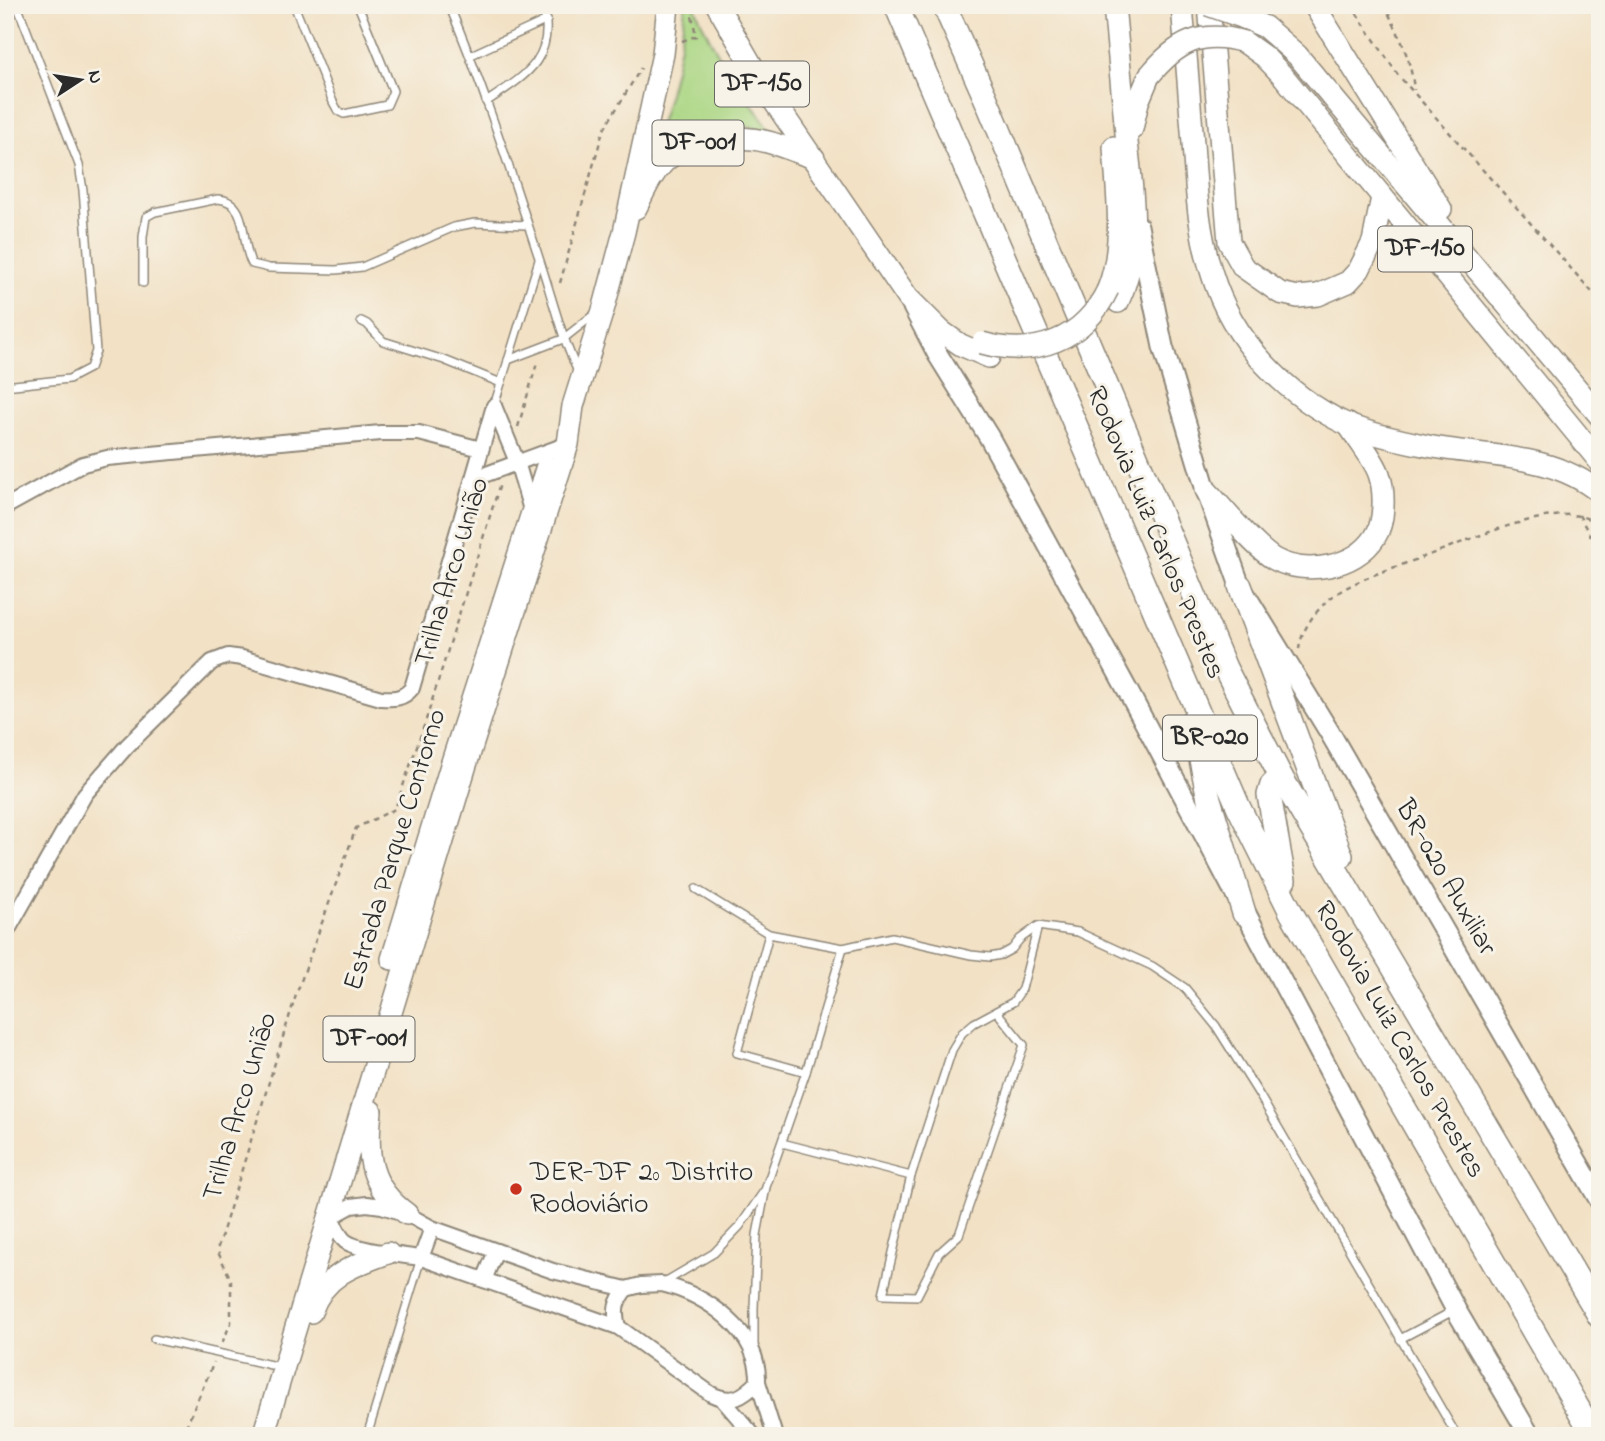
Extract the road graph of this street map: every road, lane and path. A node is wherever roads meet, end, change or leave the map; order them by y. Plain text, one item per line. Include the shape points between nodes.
1 (17, 5) edge
2 (294, 5) edge
3 (358, 5) edge
4 (449, 5) edge
5 (543, 5) edge
6 (668, 5) edge
7 (690, 5) edge
8 (717, 5) edge
9 (896, 5) edge
10 (944, 5) edge
11 (1114, 5) edge
12 (1182, 5) edge
13 (1209, 5) edge
14 (1314, 5) edge
15 (1351, 5) edge
16 (1384, 5) edge
17 (547, 20) junction
18 (673, 45) dead end
19 (471, 55) junction
20 (643, 64) dead end
21 (1120, 72) junction
22 (1414, 92) junction
23 (486, 103) junction
24 (1128, 152) junction
25 (814, 158) junction
26 (1133, 197) junction
27 (1382, 197) junction
28 (527, 225) junction
29 (864, 230) junction
30 (624, 232) junction
31 (539, 260) junction
32 (1483, 276) junction
33 (143, 283) dead end
34 (558, 290) dead end
35 (1113, 296) junction
36 (908, 298) junction
37 (1600, 301) edge
38 (604, 307) junction
39 (360, 321) dead end
40 (563, 339) junction
41 (986, 350) junction
42 (539, 357) dead end
43 (508, 360) junction
44 (581, 379) junction
45 (501, 383) junction
46 (5, 386) edge
47 (494, 407) junction
48 (1600, 416) edge
49 (1348, 424) junction
50 (516, 435) dead end
51 (561, 447) junction
52 (481, 449) junction
53 (517, 462) junction
54 (1600, 462) edge
55 (473, 479) junction
56 (500, 483) dead end
57 (1206, 490) junction
58 (1600, 493) edge
59 (5, 507) edge
60 (531, 510) junction
61 (1579, 515) junction
62 (1600, 523) edge
63 (1600, 554) edge
64 (1240, 586) junction
65 (1296, 677) junction
66 (1189, 686) junction
67 (1281, 777) junction
68 (696, 889) dead end
69 (1244, 913) junction
70 (1292, 914) junction
71 (1364, 918) junction
72 (1038, 926) junction
73 (769, 933) junction
74 (5, 935) edge
75 (843, 948) junction
76 (997, 1012) junction
77 (376, 1065) junction
78 (806, 1072) junction
79 (782, 1143) junction
80 (911, 1176) junction
81 (330, 1180) junction
82 (766, 1187) junction
83 (1600, 1201) edge
84 (407, 1214) junction
85 (331, 1217) junction
86 (432, 1228) junction
87 (309, 1248) junction
88 (496, 1251) junction
89 (388, 1253) junction
90 (421, 1258) junction
91 (484, 1280) junction
92 (662, 1284) junction
93 (626, 1289) junction
94 (1456, 1310) junction
95 (1600, 1317) edge
96 (618, 1327) junction
97 (154, 1339) dead end
98 (1400, 1339) junction
99 (220, 1348) dead end
100 (755, 1353) junction
101 (214, 1360) dead end
102 (271, 1364) junction
103 (758, 1382) junction
104 (723, 1400) junction
105 (182, 1436) edge
106 (251, 1436) edge
107 (265, 1436) edge
108 (367, 1436) edge
109 (754, 1436) edge
110 (775, 1436) edge
111 (1457, 1436) edge
112 (1530, 1436) edge
113 (1594, 1436) edge

1 - 46 lane via 79,165 96,351 90,368 69,379
2 - 3 lane via 333,103 344,114 387,105 393,91
4 - 19 lane
5 - 17 lane
6 - 30 main road, Estrada Parque Contorno / DF-001 via 663,54
7 - 18 path via 696,36
8 - 25 main road, DF-150 via 765,88
9 - 66 highway, Rodovia Luiz Carlos Prestes / BR-020
10 - 67 highway, Rodovia Luiz Carlos Prestes / BR-020 via 1225,668
11 - 21 main road, DF-150
12 - 49 main road via 1198,218 1212,275 1238,331 1257,356 1300,396
13 - 27 main road via 1229,242 1243,267 1280,293 1298,297 1318,295 1348,282 1373,242
13 - 32 main road, DF-150, bridge via 1265,27 1297,55
14 - 32 main road
15 - 22 path
16 - 22 path via 1408,56
17 - 19 lane
17 - 23 lane via 546,44 536,62
19 - 23 lane
20 - 34 path via 603,131
21 - 24 main road, DF-150
21 - 35 main road via 1113,125 1117,249
22 - 37 path
23 - 28 lane
24 - 26 main road, DF-150
24 - 27 main road, DF-150, bridge via 1138,102 1162,60 1188,42 1225,37 1265,57
25 - 29 main road, DF-150
25 - 30 main road, Estrada Parque Contorno / DF-001 via 766,142 699,142 666,161 649,181
26 - 35 main road, DF-150 via 1132,260 1127,283
26 - 57 main road, BR-020 Auxiliar via 1163,347
27 - 54 main road, DF-150
28 - 31 lane
28 - 33 lane via 454,227 362,267 269,268 252,264 236,207 218,199 146,217
29 - 36 main road, DF-150
29 - 41 main road via 946,319
30 - 38 main road, Estrada Parque Contorno / DF-001
31 - 40 lane
31 - 43 lane
32 - 48 main road, DF-150
35 - 41 main road, DF-150 via 1100,324 1072,346 1032,358 1010,359
36 - 41 main road, DF-150 via 961,345
36 - 69 main road via 1129,692
38 - 40 lane
38 - 44 main road, Estrada Parque Contorno / DF-001
39 - 45 lane via 383,341
40 - 43 lane
40 - 44 lane
42 - 50 path
43 - 45 lane
44 - 51 main road, Estrada Parque Contorno / DF-001
45 - 47 lane
47 - 52 street
47 - 53 street
49 - 57 main road via 1379,474 1382,522 1369,544 1341,563 1297,568 1273,558
49 - 58 main road via 1412,443 1546,464 1587,482
51 - 53 street
51 - 60 main road, Estrada Parque Contorno / DF-001
51 - 77 main road, Estrada Parque Contorno / DF-001
52 - 55 street
52 - 59 street via 419,433 380,433 107,458 83,464
53 - 55 street
53 - 60 street
55 - 74 street via 407,694 381,698 242,658 221,657 212,662 85,794
56 - 99 path, Trilha Arco União via 395,809 356,828 296,995 217,1250 231,1280 231,1323
57 - 64 main road, BR-020 Auxiliar
60 - 81 main road, Estrada Parque Contorno / DF-001 via 418,872
61 - 62 path
61 - 63 path
61 - 65 path via 1495,530 1335,595 1308,624 1300,642
64 - 65 main road, BR-020 Auxiliar
64 - 71 highway
65 - 83 main road, BR-020 Auxiliar
66 - 69 highway via 1209,799
66 - 70 highway, Rodovia Luiz Carlos Prestes / BR-020 via 1239,808
67 - 70 highway via 1269,795
67 - 71 highway, Rodovia Luiz Carlos Prestes / BR-020
68 - 73 lane
69 - 94 main road
70 - 113 highway, Rodovia Luiz Carlos Prestes / BR-020
71 - 95 highway, Rodovia Luiz Carlos Prestes / BR-020
72 - 75 lane via 1012,949 989,957 892,937
72 - 76 lane via 1022,989
72 - 98 lane via 1078,932 1108,944 1185,988 1216,1026 1260,1096
73 - 75 lane
73 - 78 lane via 737,1053
75 - 78 lane
76 - 80 lane via 974,1023 952,1049
76 - 80 lane via 1024,1045 959,1235 939,1253 917,1296 883,1295
77 - 84 main road via 369,1155 382,1190
77 - 85 main road, Estrada Parque Contorno / DF-001
78 - 79 lane
79 - 80 lane
79 - 82 lane
81 - 85 main road via 327,1207
81 - 87 main road, Estrada Parque Contorno / DF-001
82 - 92 lane via 740,1226 714,1253
82 - 100 lane via 757,1235
84 - 85 street via 367,1204 351,1206
84 - 86 street
85 - 87 main road
85 - 89 street via 347,1243
85 - 107 main road, Estrada Parque Contorno / DF-001
86 - 88 street
86 - 90 street
87 - 102 main road, Estrada Parque Contorno / DF-001
88 - 91 street
88 - 93 street
89 - 90 street
89 - 107 main road via 343,1270 321,1291 275,1421
90 - 91 street
90 - 108 lane
91 - 96 street
92 - 93 street
92 - 100 street via 705,1302 729,1320
93 - 96 street via 616,1305
94 - 98 lane
94 - 112 main road
96 - 104 street
97 - 102 lane
98 - 111 lane
100 - 103 street
101 - 105 path
102 - 106 main road, Estrada Parque Contorno / DF-001
103 - 104 street via 747,1394
103 - 110 street
104 - 109 street

